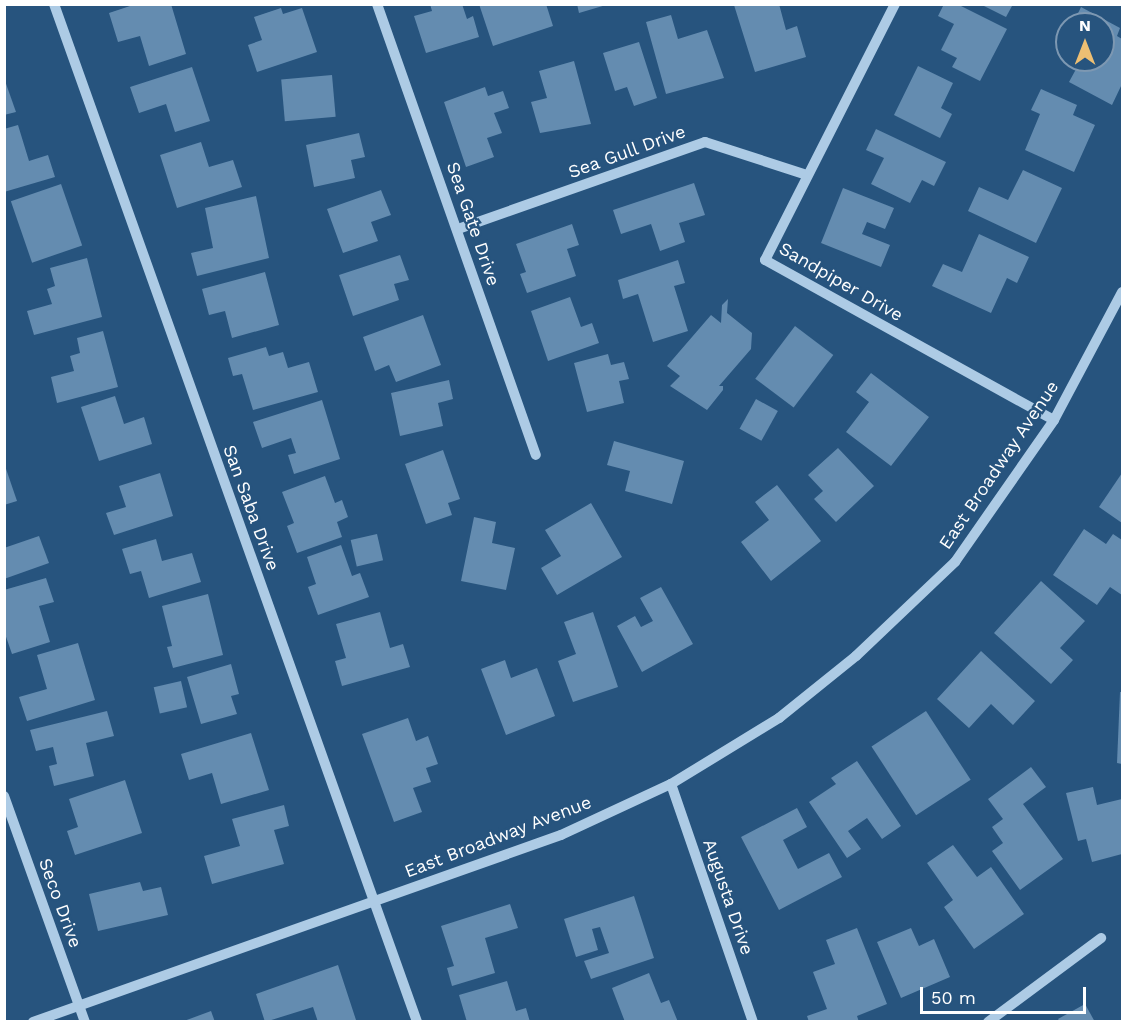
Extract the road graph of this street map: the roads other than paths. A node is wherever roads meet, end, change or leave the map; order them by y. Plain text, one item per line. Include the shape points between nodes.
1 (54, 4) edge
2 (377, 4) edge
3 (895, 4) edge
4 (807, 175) junction
5 (458, 229) junction
6 (1122, 292) edge
7 (1053, 420) junction
8 (536, 455) dead end
9 (671, 784) junction
10 (4, 796) edge
11 (374, 902) junction
12 (1101, 938) dead end
13 (78, 1005) junction
14 (33, 1022) edge
15 (85, 1022) edge
16 (417, 1022) edge
17 (753, 1022) edge
18 (988, 1022) edge

1 - 11 street, San Saba Drive
2 - 5 street, Sea Gate Drive
3 - 4 street, Sandpiper Drive
4 - 5 street, Sea Gull Drive via 705,142
4 - 7 street, Sandpiper Drive via 765,261
5 - 8 street, Sea Gate Drive
6 - 7 street, East Broadway Avenue
7 - 9 street, East Broadway Avenue via 955,562 865,648 779,718
9 - 11 street, East Broadway Avenue via 561,835
9 - 17 street, Augusta Drive
10 - 13 street, Seco Drive
11 - 13 street, East Broadway Avenue
11 - 16 street, San Saba Drive
12 - 18 street
13 - 14 street, East Broadway Avenue
13 - 15 street, Seco Drive

